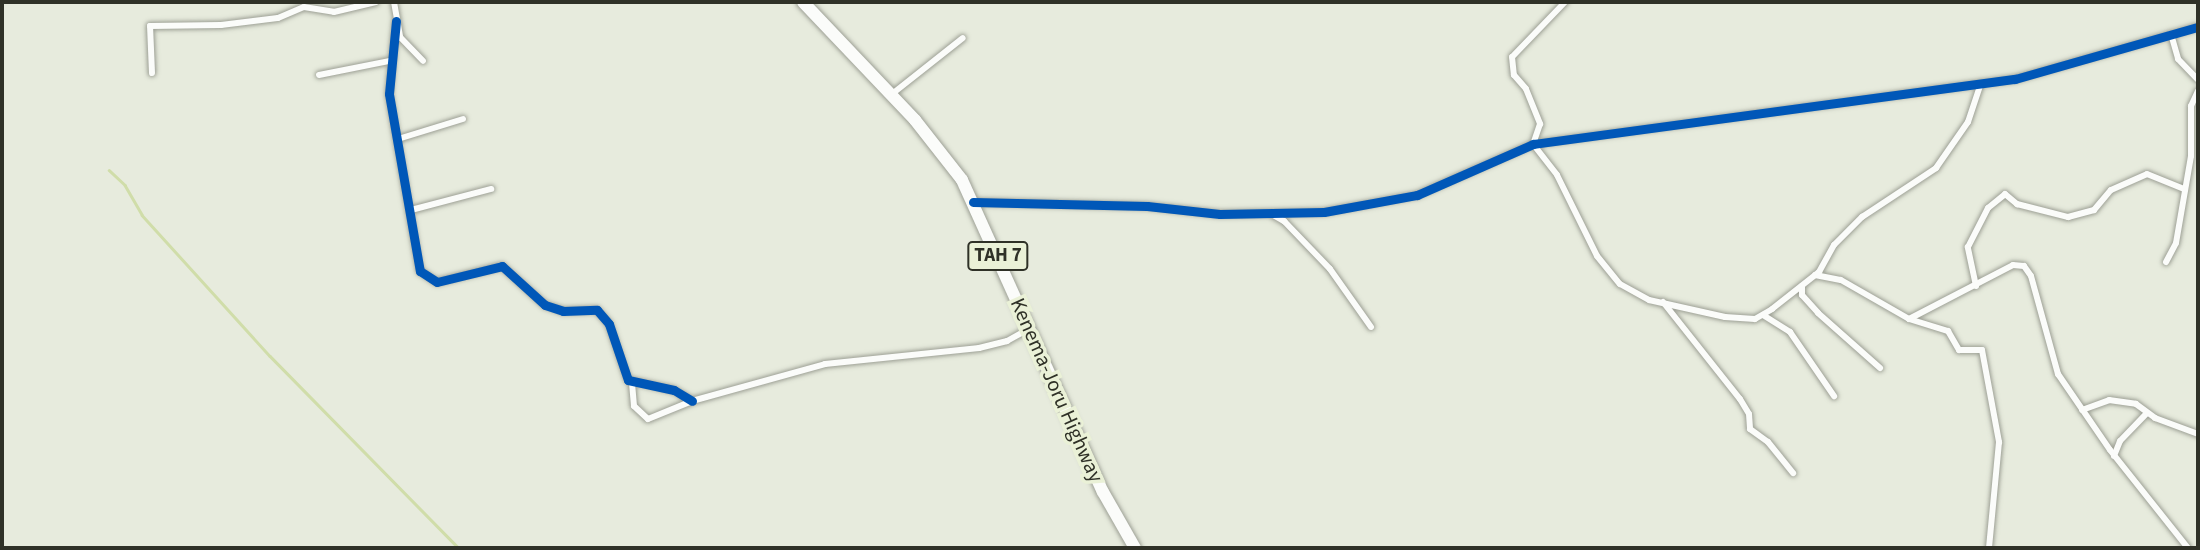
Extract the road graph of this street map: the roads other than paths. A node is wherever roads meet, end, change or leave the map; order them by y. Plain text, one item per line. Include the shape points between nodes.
1 (376, 2) edge
2 (394, 2) edge
3 (803, 2) edge
4 (1565, 2) edge
5 (396, 21) junction
6 (2198, 27) edge
7 (2171, 34) junction
8 (963, 38) dead end
9 (389, 61) junction
10 (423, 61) dead end
11 (152, 73) dead end
12 (319, 75) dead end
13 (2198, 80) edge
14 (1981, 83) junction
15 (2198, 91) edge
16 (892, 94) junction
17 (463, 119) dead end
18 (398, 139) junction
19 (1533, 144) junction
20 (2184, 188) junction
21 (491, 189) dead end
22 (973, 202) junction
23 (411, 210) junction
24 (1271, 215) junction
25 (2166, 262) dead end
26 (1815, 275) junction
27 (1802, 286) junction
28 (1976, 286) junction
29 (1663, 302) junction
30 (1763, 315) junction
31 (1909, 319) junction
32 (1371, 327) dead end
33 (1029, 329) junction
34 (1880, 368) dead end
35 (632, 383) junction
36 (1834, 396) dead end
37 (692, 401) junction
38 (2082, 410) junction
39 (2147, 412) junction
40 (2198, 434) edge
41 (2114, 456) junction
42 (1793, 473) dead end
43 (1135, 548) edge
44 (1989, 548) edge
45 (2188, 548) edge

1 - 11 street via 334,12 304,7 278,18 221,25 150,26
2 - 5 street
3 - 16 highway, Kenema-Joru Highway / TAH 7
4 - 19 street via 1512,57 1514,75 1527,89 1540,124
5 - 9 street
5 - 10 street via 400,37
6 - 7 street
7 - 13 street via 2178,59
7 - 14 street via 2036,75
8 - 16 street
9 - 12 street
9 - 18 street via 389,94
14 - 19 street
14 - 26 street via 1968,121 1945,159 1850,227
15 - 20 street via 2190,116 2192,148
16 - 22 highway, Kenema-Joru Highway / TAH 7 via 950,163
17 - 18 street
18 - 23 street
19 - 24 street via 1404,198 1324,212
19 - 29 street via 1550,163 1611,275 1640,297
20 - 25 street via 2176,243
20 - 28 street via 2147,174 2111,190 2094,211 2068,217 2017,204 2005,194 1988,208 1968,247
21 - 23 street
22 - 24 street
22 - 33 highway, Kenema-Joru Highway / TAH 7
23 - 35 street via 419,267 426,278 442,281 502,266 545,305 563,311 597,310 609,324
24 - 32 street via 1284,221 1329,269
26 - 27 street
26 - 31 street via 1841,280
27 - 30 street
27 - 34 street via 1802,295 1818,313
28 - 31 street
28 - 38 street via 2013,265 2024,266 2031,276 2051,357
29 - 30 street via 1735,319
29 - 42 street via 1741,399 1750,429 1768,442
30 - 36 street via 1790,332
31 - 44 street via 1948,331 1959,350 1982,350 2000,470
33 - 37 street via 979,348 825,365
33 - 43 highway, Kenema-Joru Highway / TAH 7 via 1102,492
35 - 37 street via 674,390
35 - 37 street via 634,406 645,419
38 - 39 street via 2109,400 2136,404
38 - 41 street
39 - 40 street
39 - 41 street via 2120,441
41 - 45 street

